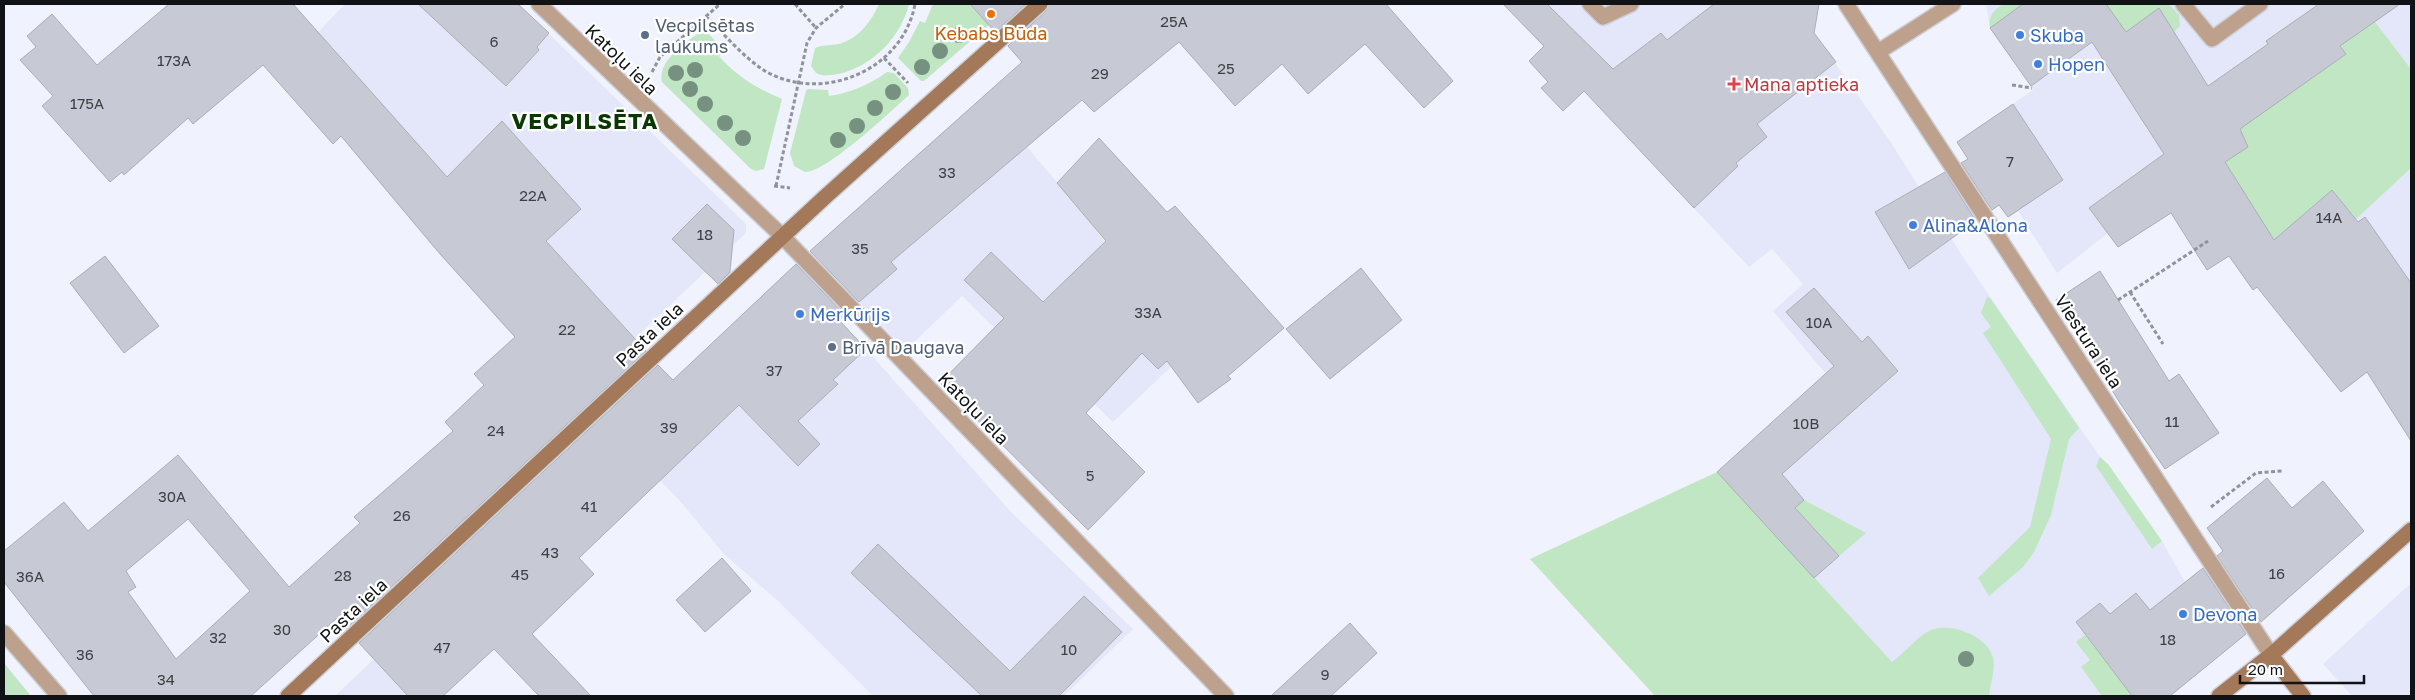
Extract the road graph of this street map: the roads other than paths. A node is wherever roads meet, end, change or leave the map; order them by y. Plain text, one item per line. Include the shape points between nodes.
1 (538, 4) edge
2 (1040, 4) edge
3 (1590, 4) edge
4 (1631, 4) edge
5 (1846, 4) edge
6 (1953, 4) edge
7 (2183, 4) edge
8 (2260, 4) edge
9 (1878, 52) junction
10 (782, 236) junction
11 (2411, 530) edge
12 (4, 633) edge
13 (2271, 655) junction
14 (59, 696) edge
15 (288, 696) edge
16 (1226, 696) edge
17 (2219, 696) edge
18 (2303, 696) edge

1 - 10 street, Katoļu iela
2 - 10 main road, Pasta iela
3 - 4 street via 1603,17
5 - 9 street, Viestura iela
6 - 9 street
7 - 8 street via 2212,39
9 - 13 street, Viestura iela
10 - 15 main road, Pasta iela
10 - 16 street, Katoļu iela
11 - 13 main road
12 - 14 street
13 - 17 main road
13 - 18 main road, Viestura iela

